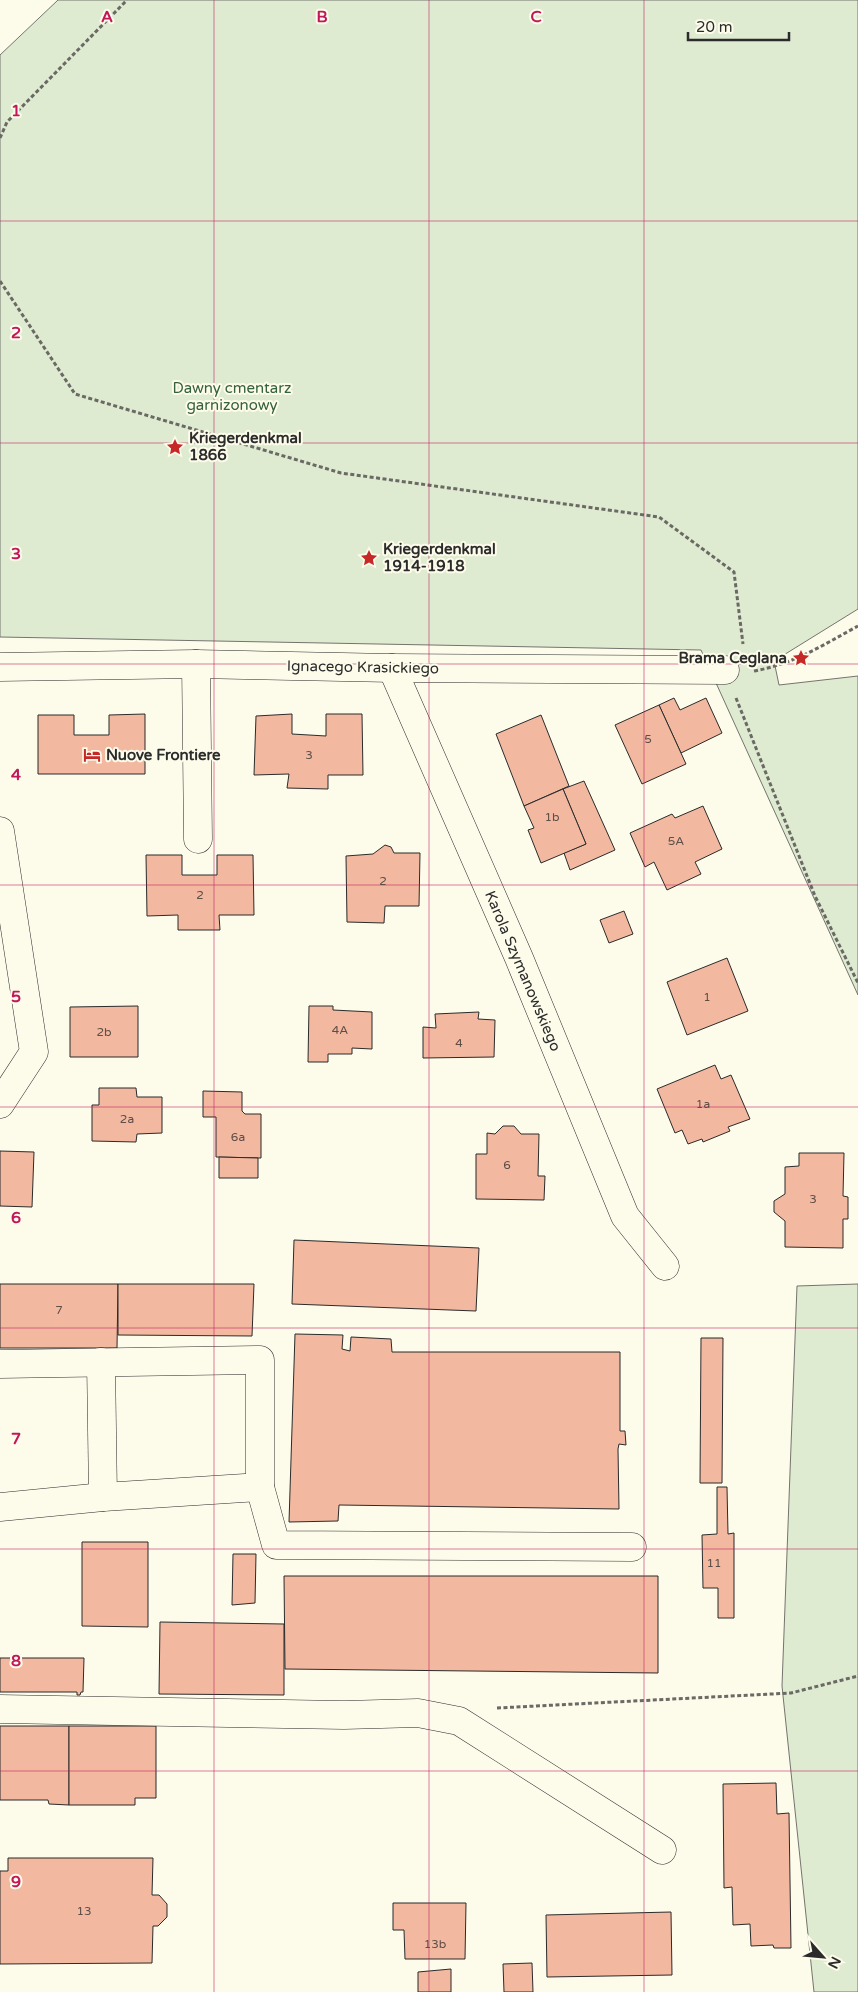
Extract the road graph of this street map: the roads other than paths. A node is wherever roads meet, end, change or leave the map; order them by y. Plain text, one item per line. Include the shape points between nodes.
1 (196, 664) junction
2 (0, 667) edge
3 (392, 668) junction
4 (725, 670) road end
5 (0, 831) edge
6 (198, 839) dead end
7 (0, 1104) edge
8 (665, 1266) dead end
9 (101, 1362) junction
10 (0, 1364) edge
11 (260, 1487) junction
12 (103, 1497) junction
13 (0, 1506) edge
14 (632, 1547) dead end
15 (0, 1709) edge
16 (662, 1850) dead end

1 - 2 street, Ignacego Krasickiego
1 - 3 street, Ignacego Krasickiego
1 - 6 street
3 - 4 street, Ignacego Krasickiego
3 - 8 street, Karola Szymanowskiego via 519,958 625,1216
5 - 7 street via 34,1052
9 - 10 street
9 - 11 street via 260,1360
9 - 12 street
11 - 12 street
11 - 14 street via 276,1545
12 - 13 street
15 - 16 street via 344,1715 418,1713 459,1721

